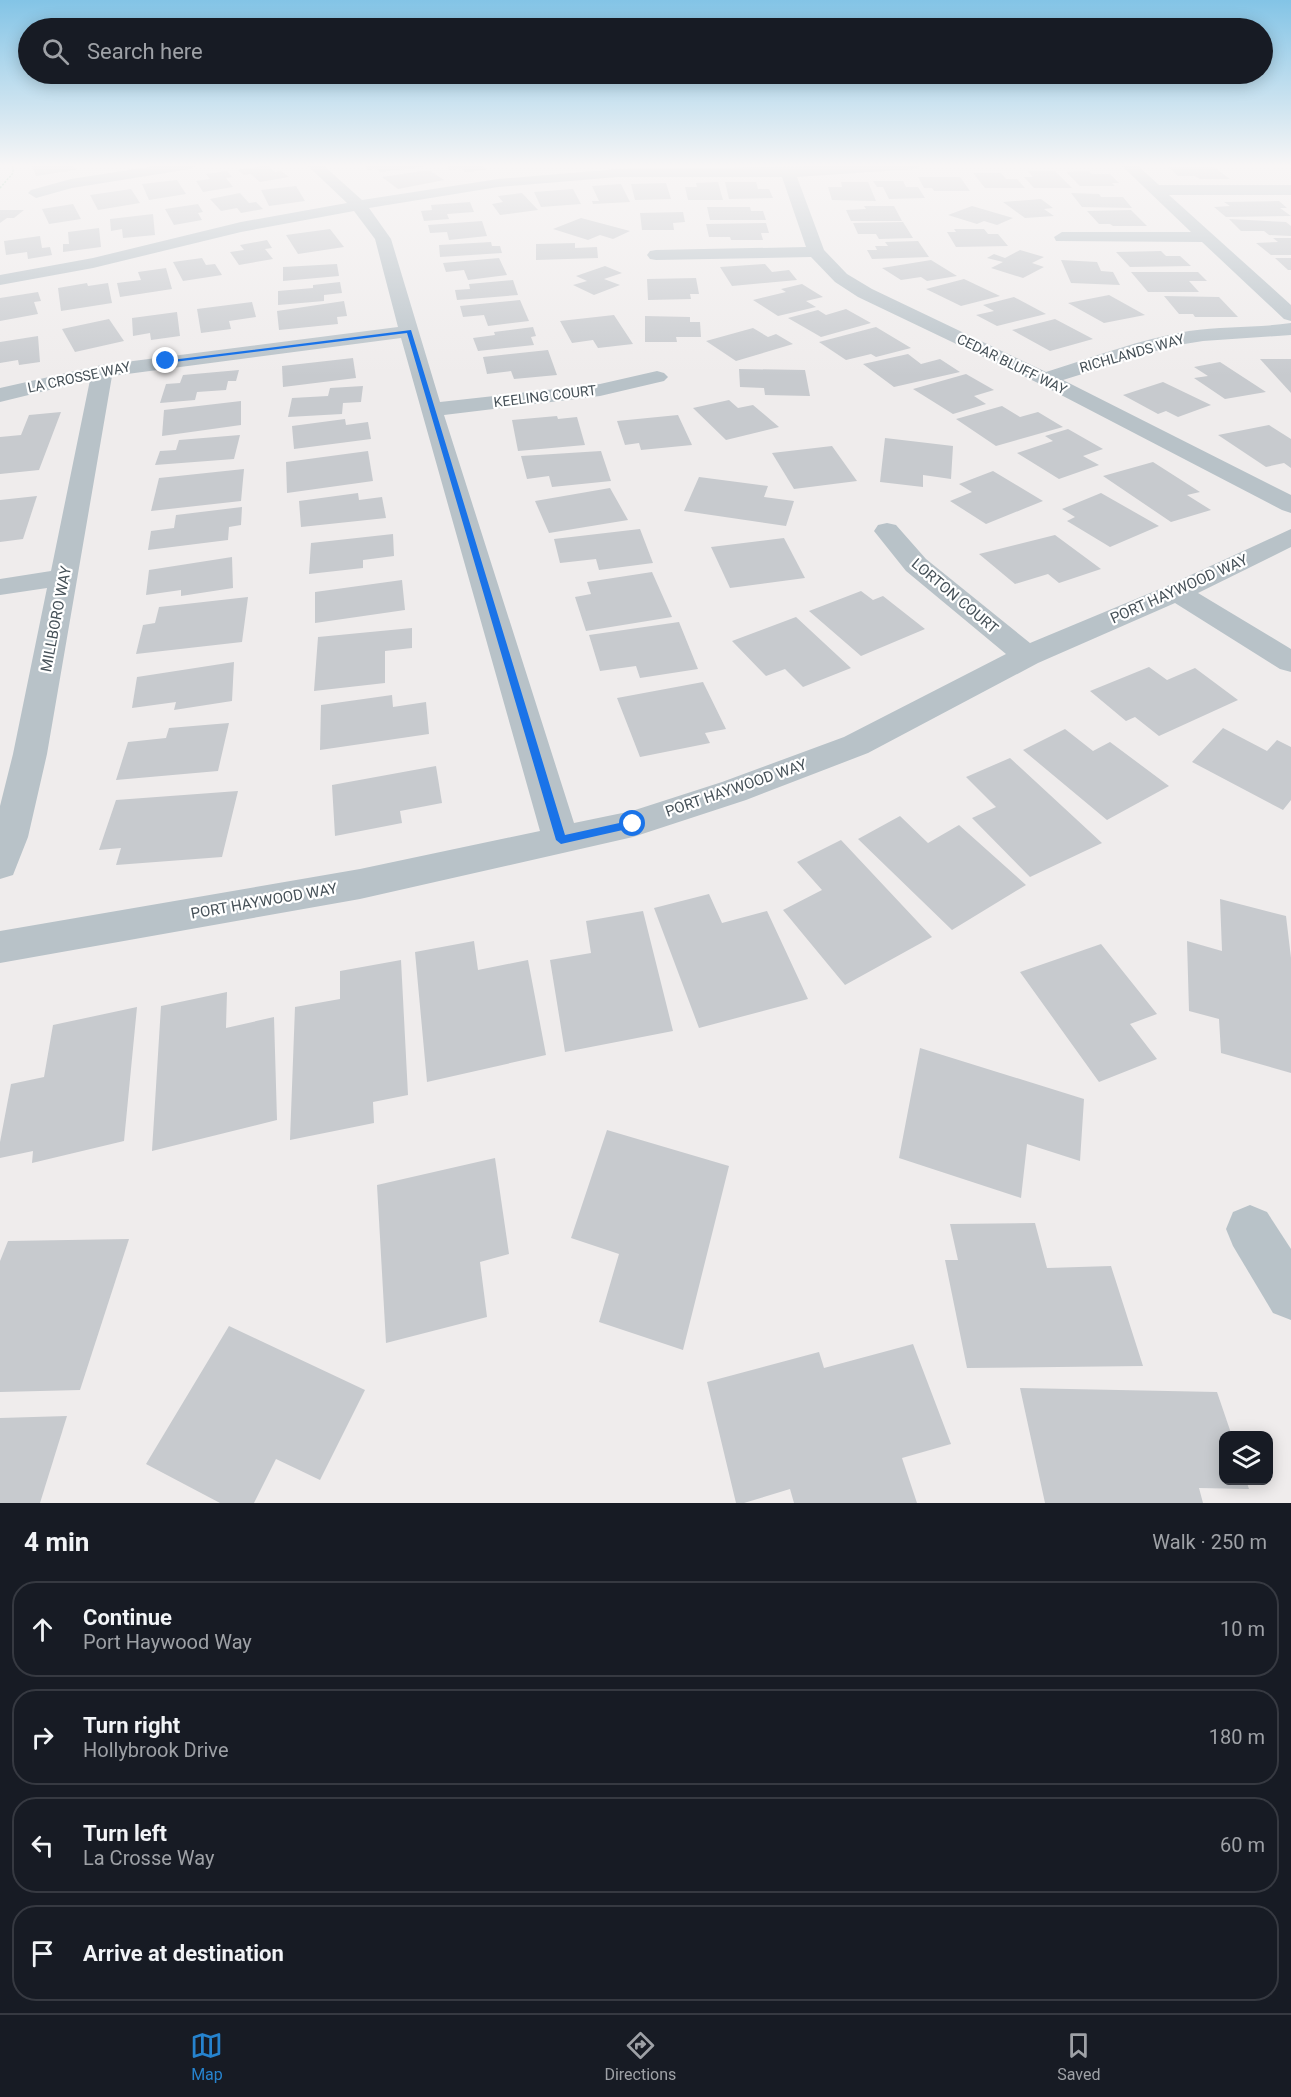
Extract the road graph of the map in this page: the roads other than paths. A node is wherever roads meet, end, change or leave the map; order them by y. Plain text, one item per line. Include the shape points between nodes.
1 (209, 235) edge
2 (381, 235) edge
3 (810, 235) edge
4 (1062, 237) dead end
5 (1204, 237) joint
6 (816, 252) junction
7 (656, 255) dead end
8 (0, 280) edge
9 (1291, 315) edge
10 (1291, 329) edge
11 (409, 331) junction
12 (102, 371) junction
13 (657, 377) dead end
14 (1045, 379) junction
15 (0, 395) edge
16 (431, 410) junction
17 (1291, 505) edge
18 (887, 531) dead end
19 (1291, 537) edge
20 (64, 577) junction
21 (0, 587) edge
22 (1177, 592) junction
23 (1027, 656) junction
24 (1291, 662) edge
25 (561, 840) junction
26 (0, 865) edge
27 (0, 947) edge
28 (1250, 1228) dead end
29 (1291, 1295) edge

1 - 8 street
2 - 11 street
3 - 6 street, CEDAR BLUFF WAY
4 - 5 street
5 - 9 street
6 - 7 street
6 - 14 street, CEDAR BLUFF WAY via 841,278 865,293
10 - 14 street, RICHLANDS WAY via 1169,340
11 - 12 street, LA CROSSE WAY
11 - 16 street
12 - 15 street, LA CROSSE WAY
12 - 20 street, MILLBORO WAY
13 - 16 street, KEELING COURT via 600,390
14 - 17 street, CEDAR BLUFF WAY
16 - 25 street
18 - 23 street, LORTON COURT via 916,565
19 - 22 street, PORT HAYWOOD WAY
20 - 21 street
20 - 26 street, MILLBORO WAY via 30,754
22 - 23 street, PORT HAYWOOD WAY
22 - 24 street
23 - 25 street, PORT HAYWOOD WAY via 856,745 633,824
25 - 27 street, PORT HAYWOOD WAY via 360,884
28 - 29 street

